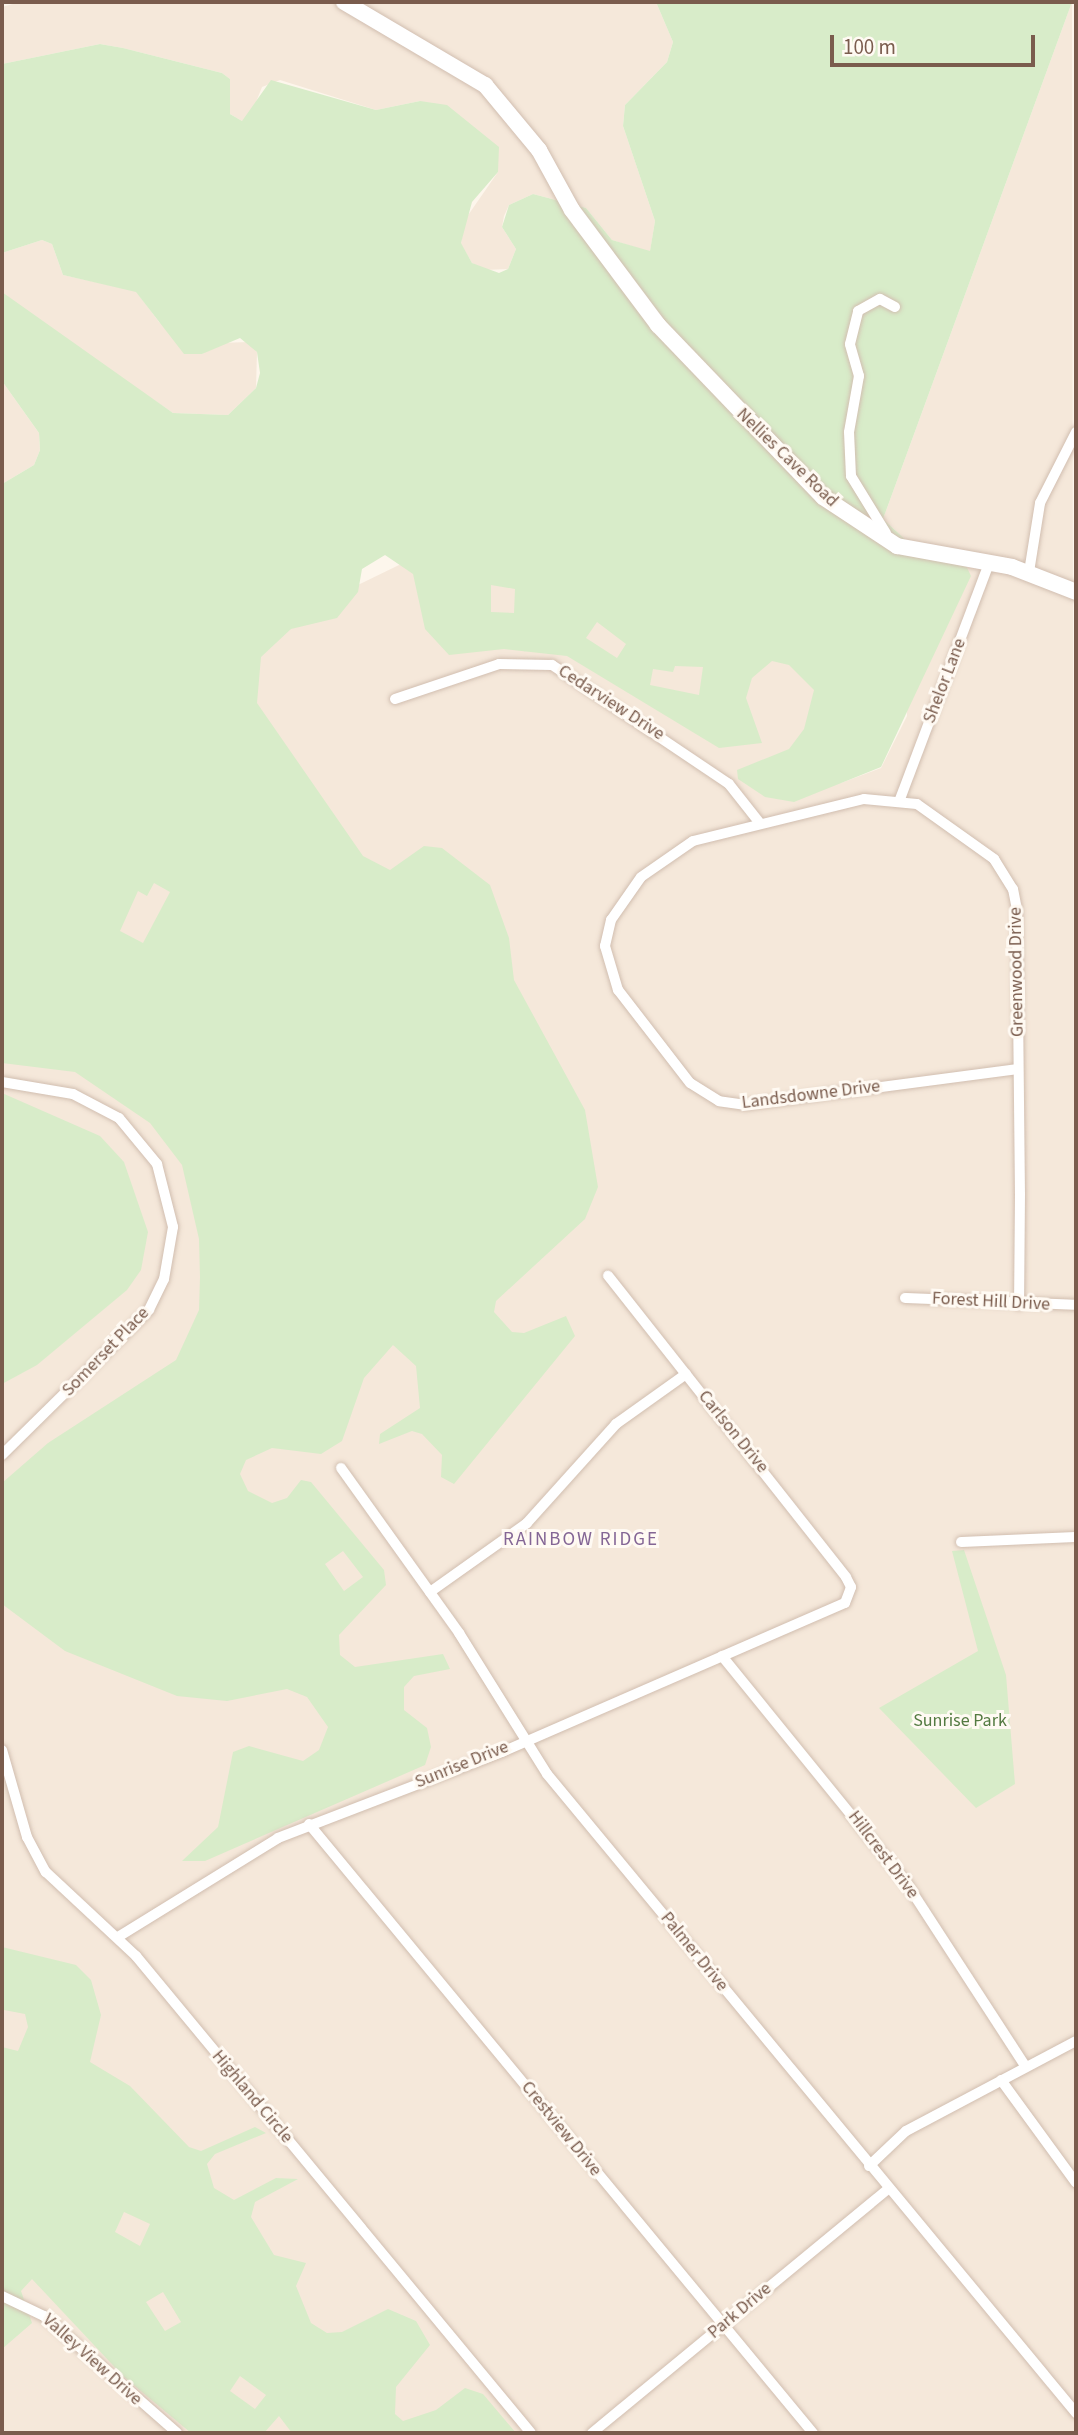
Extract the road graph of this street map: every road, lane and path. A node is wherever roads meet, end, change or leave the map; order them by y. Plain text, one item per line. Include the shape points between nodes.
1 (344, 2) edge
2 (895, 307) dead end
3 (1076, 432) edge
4 (897, 546) junction
5 (989, 563) junction
6 (1029, 572) junction
7 (1076, 592) edge
8 (395, 699) dead end
9 (900, 799) junction
10 (759, 822) junction
11 (1018, 1069) junction
12 (2, 1082) edge
13 (608, 1276) dead end
14 (905, 1298) dead end
15 (1019, 1305) junction
16 (1076, 1305) edge
17 (686, 1374) junction
18 (2, 1455) edge
19 (341, 1468) dead end
20 (1076, 1537) edge
21 (961, 1542) dead end
22 (430, 1592) junction
23 (850, 1592) joint
24 (722, 1656) junction
25 (523, 1740) junction
26 (2, 1750) edge
27 (309, 1824) junction
28 (118, 1937) junction
29 (1076, 2041) edge
30 (1026, 2067) junction
31 (1001, 2080) junction
32 (869, 2166) junction
33 (1076, 2183) edge
34 (888, 2189) junction
35 (2, 2297) edge
36 (723, 2324) junction
37 (1076, 2413) edge
38 (177, 2433) edge
39 (531, 2433) edge
40 (592, 2433) edge
41 (813, 2433) edge

1 - 4 street, Nellies Cave Road via 466,72 505,107 539,150 572,210 658,325 771,447 870,532
2 - 4 street via 880,299 858,310 850,344 859,376 849,432 851,476
3 - 6 street via 1038,511
4 - 5 street, Nellies Cave Road
5 - 6 street, Nellies Cave Road
5 - 9 street, Shelor Lane
6 - 7 street, Nellies Cave Road
8 - 10 street, Cedarview Drive via 499,664 552,665 729,784
9 - 10 street, Greenwood Drive via 864,799
9 - 11 street, Greenwood Drive via 930,810 987,852 1013,889
10 - 11 street, Landsdowne Drive via 710,834 656,864 629,889 607,934 606,959 618,990 690,1083 719,1101 746,1105
11 - 15 street, Greenwood Drive
12 - 18 street, Somerset Place via 73,1094 118,1118 157,1164 173,1227 164,1279 149,1310
13 - 17 street, Carlson Drive
14 - 15 street, Forest Hill Drive
15 - 16 street, Forest Hill Drive
17 - 22 street via 616,1424 527,1523
17 - 23 street, Carlson Drive via 846,1577
19 - 22 street, Palmer Drive
20 - 21 street
22 - 25 street, Palmer Drive
23 - 24 street, Sunrise Drive via 839,1608
24 - 25 street, Sunrise Drive
24 - 30 street, Hillcrest Drive via 907,1884
25 - 27 street, Sunrise Drive
25 - 32 street, Palmer Drive
26 - 28 street, Highland Circle via 38,1861 71,1900
27 - 28 street, Sunrise Drive via 260,1847
27 - 36 street, Crestview Drive
28 - 39 street, Highland Circle
29 - 30 street
30 - 31 street
31 - 32 street via 906,2131
31 - 33 street
32 - 34 street, Palmer Drive
34 - 36 street, Park Drive
34 - 37 street, Palmer Drive
35 - 38 street, Valley View Drive via 44,2316
36 - 40 street, Park Drive
36 - 41 street, Crestview Drive

